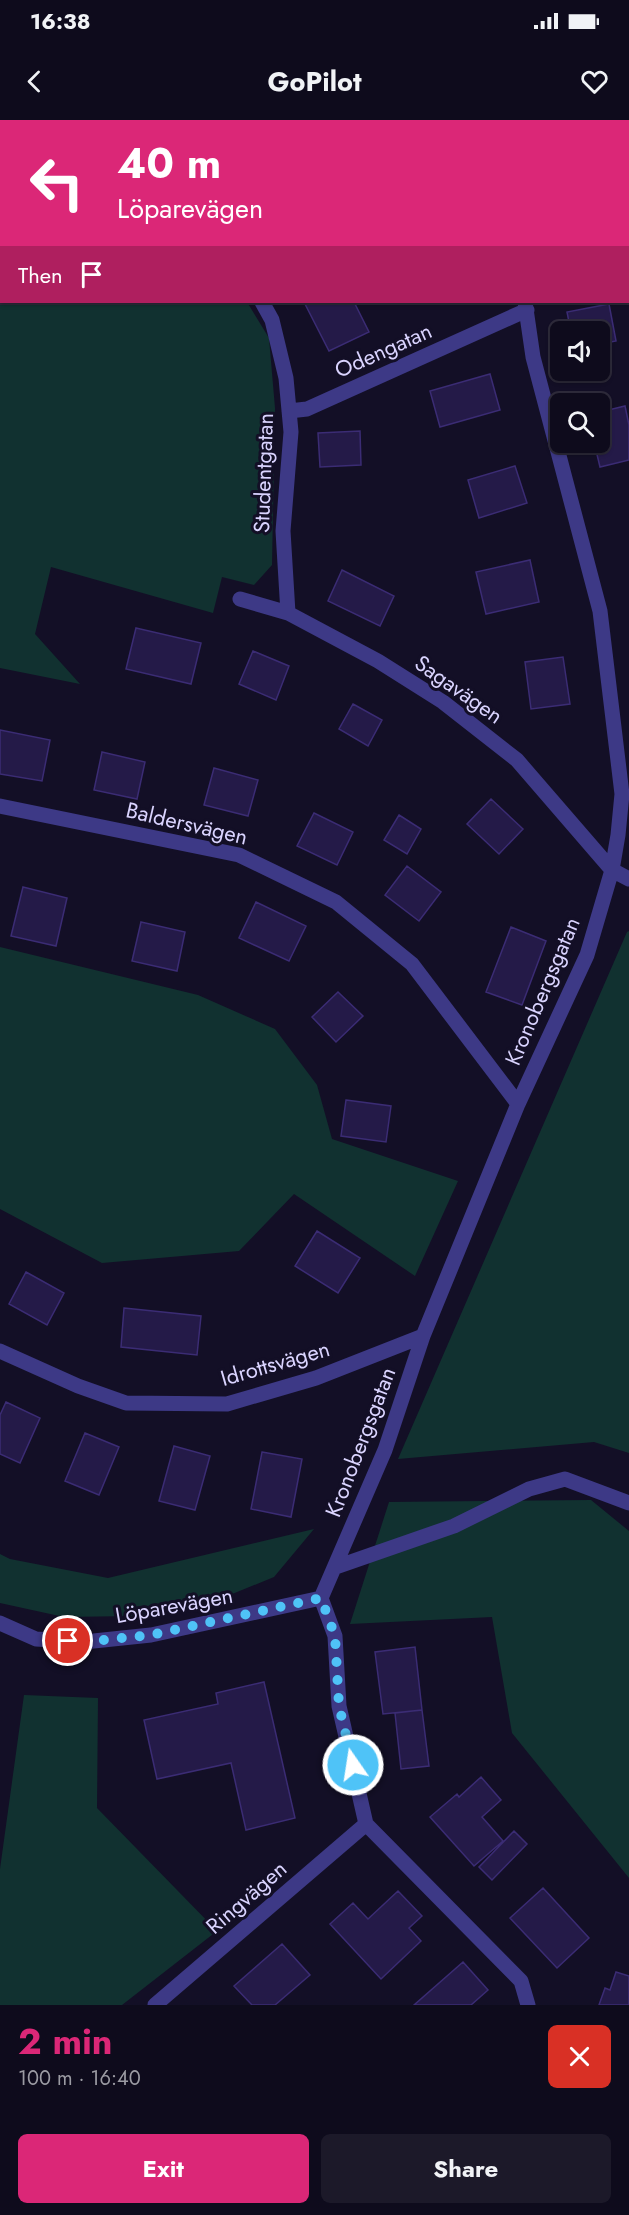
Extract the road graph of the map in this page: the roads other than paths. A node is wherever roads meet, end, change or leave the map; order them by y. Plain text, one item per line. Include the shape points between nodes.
1 (263, 303) edge
2 (526, 306) edge
3 (289, 411) junction
4 (240, 599) dead end
5 (288, 613) junction
6 (0, 806) edge
7 (612, 870) junction
8 (629, 879) edge
9 (518, 1104) junction
10 (423, 1336) junction
11 (0, 1351) edge
12 (629, 1503) edge
13 (336, 1567) junction
14 (321, 1598) junction
15 (0, 1623) edge
16 (366, 1824) junction
17 (155, 2005) edge
18 (528, 2005) edge

1 - 3 street, Studentgatan via 272,320 286,378
2 - 3 street, Odengatan via 307,409
2 - 7 street, Kronobergsgatan via 533,357 600,611 622,794
3 - 5 street, Studentgatan via 291,432 283,531
4 - 5 street, Sagavägen
5 - 7 street, Sagavägen via 434,696 518,760
6 - 9 street, Baldersvägen via 239,855 336,902 412,964
7 - 8 street
7 - 9 street, Kronobergsgatan via 586,956
9 - 10 street, Kronobergsgatan
10 - 11 street, Idrottsvägen via 316,1378 227,1404 126,1403
10 - 13 street, Kronobergsgatan via 385,1450
12 - 13 street via 565,1479 529,1489 454,1526
13 - 14 street
14 - 15 street, Löparevägen via 151,1635 84,1642 36,1639
14 - 16 street via 335,1636 339,1706
16 - 17 street, Ringvägen
16 - 18 street via 521,1981

